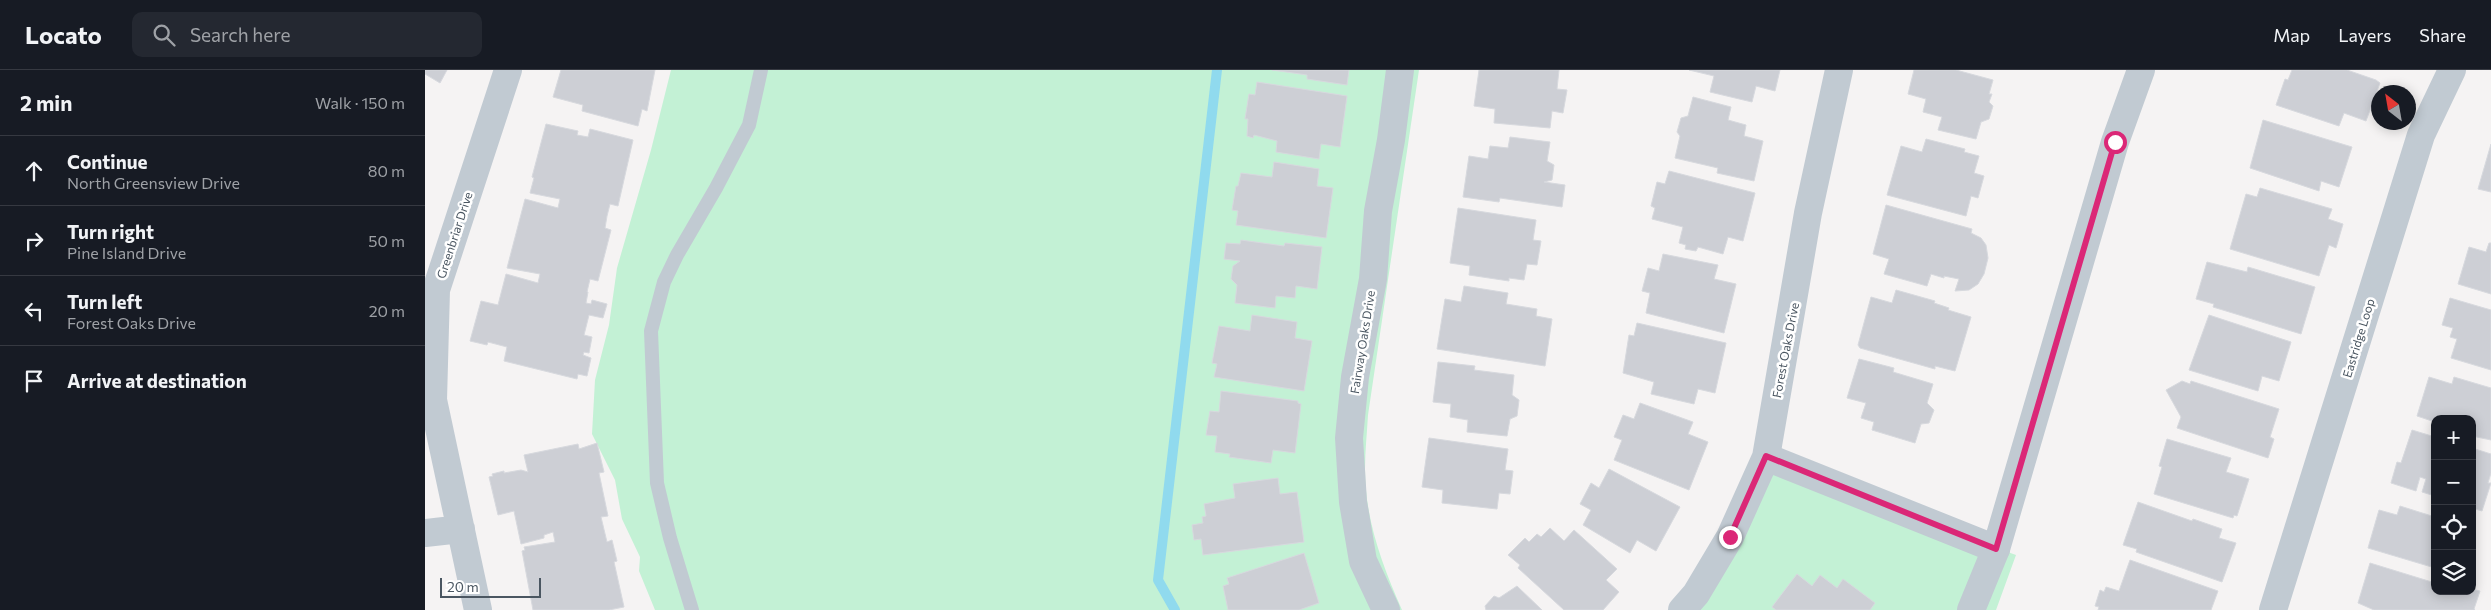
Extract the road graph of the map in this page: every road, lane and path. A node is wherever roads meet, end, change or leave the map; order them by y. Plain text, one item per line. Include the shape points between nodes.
1 (507, 70) edge
2 (761, 70) edge
3 (1400, 70) edge
4 (1839, 70) edge
5 (2141, 70) edge
6 (2453, 70) edge
7 (431, 288) edge
8 (1766, 456) junction
9 (461, 529) junction
10 (425, 533) edge
11 (1996, 549) junction
12 (478, 610) edge
13 (692, 610) edge
14 (1386, 610) edge
15 (1682, 610) edge
16 (1971, 610) edge
17 (2273, 610) edge

1 - 7 street, Greenbriar Drive
2 - 13 lane via 749,125 717,188 673,262 651,331 657,483
3 - 14 street, Fairway Oaks Drive via 1349,438 1353,502 1363,561
4 - 8 street, Forest Oaks Drive via 1808,213
5 - 11 street via 2115,142
6 - 17 street, Eastridge Loop via 2421,135
7 - 9 street, Greenbriar Drive via 433,400
8 - 11 street
8 - 15 street, Forest Oaks Drive via 1730,537 1696,594
9 - 10 street
9 - 12 street, Greenbriar Drive
11 - 16 street

